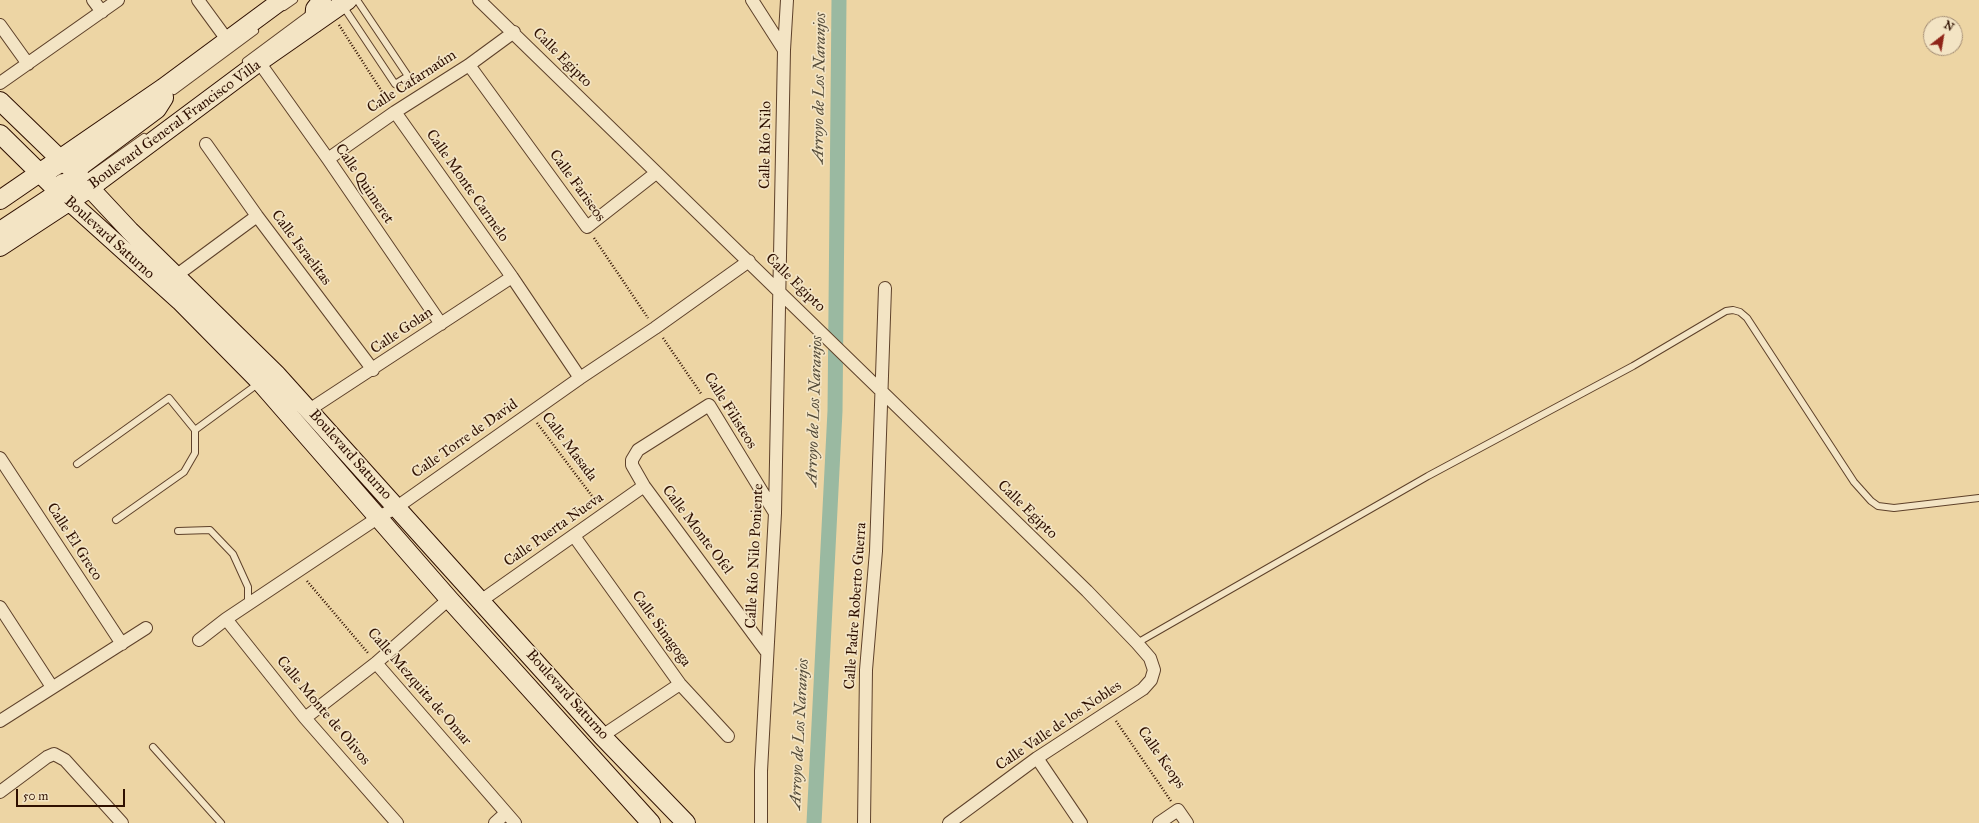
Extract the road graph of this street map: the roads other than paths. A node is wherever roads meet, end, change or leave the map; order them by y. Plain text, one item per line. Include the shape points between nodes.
1 (93, 0) edge
2 (118, 0) edge
3 (198, 0) edge
4 (294, 0) edge
5 (479, 0) edge
6 (752, 0) edge
7 (787, 0) edge
8 (280, 6) edge
9 (332, 6) edge
10 (102, 12) junction
11 (0, 25) edge
12 (261, 26) dead end
13 (514, 32) junction
14 (228, 41) junction
15 (784, 50) junction
16 (259, 62) junction
17 (28, 64) junction
18 (469, 65) junction
19 (240, 66) dead end
20 (0, 83) edge
21 (164, 93) junction
22 (0, 101) edge
23 (395, 112) junction
24 (0, 134) edge
25 (147, 135) dead end
26 (206, 144) dead end
27 (87, 152) dead end
28 (328, 158) junction
29 (656, 173) junction
30 (42, 178) junction
31 (70, 179) junction
32 (0, 200) edge
33 (257, 216) junction
34 (0, 231) edge
35 (0, 237) edge
36 (0, 247) edge
37 (749, 261) junction
38 (177, 275) junction
39 (512, 277) junction
40 (885, 288) dead end
41 (779, 290) junction
42 (441, 324) junction
43 (373, 370) junction
44 (580, 378) junction
45 (260, 382) junction
46 (881, 391) junction
47 (709, 405) joint
48 (309, 410) junction
49 (195, 430) junction
50 (0, 458) edge
51 (77, 464) dead end
52 (644, 486) junction
53 (1979, 498) edge
54 (397, 507) junction
55 (775, 513) junction
56 (379, 517) junction
57 (116, 520) dead end
58 (178, 531) dead end
59 (574, 536) junction
60 (449, 599) junction
61 (482, 600) junction
62 (248, 605) junction
63 (0, 607) edge
64 (226, 619) junction
65 (146, 628) dead end
66 (199, 640) dead end
67 (1137, 643) junction
68 (122, 644) junction
69 (766, 651) junction
70 (376, 663) junction
71 (680, 684) junction
72 (52, 687) junction
73 (305, 718) junction
74 (0, 721) edge
75 (602, 736) junction
76 (728, 736) dead end
77 (153, 747) dead end
78 (1037, 758) junction
79 (0, 792) edge
80 (506, 813) junction
81 (122, 823) edge
82 (221, 823) edge
83 (397, 823) edge
84 (495, 823) edge
85 (515, 823) edge
86 (651, 823) edge
87 (686, 823) edge
88 (761, 823) edge
89 (864, 823) edge
90 (949, 823) edge
91 (1081, 823) edge
92 (1159, 823) edge
93 (1187, 823) edge

1 - 10 street
2 - 10 street
3 - 14 street
4 - 8 lane
5 - 13 street, Calle Egipto
6 - 15 street
7 - 15 street, Calle Río Nilo
8 - 14 street, Boulevard General Francisco Villa
9 - 9 lane via 395,84 408,76
9 - 16 street, Boulevard General Francisco Villa
9 - 19 lane
10 - 17 street
11 - 17 street
12 - 21 lane via 232,49
13 - 18 street, Calle Cafarnaúm
13 - 29 street, Calle Egipto
14 - 21 street, Boulevard General Francisco Villa
15 - 41 street, Calle Río Nilo
16 - 28 street, Calle Quimeret
16 - 31 street, Boulevard General Francisco Villa
17 - 20 street
18 - 23 street, Calle Cafarnaúm
18 - 29 street, Calle Fariseos via 587,227
21 - 27 lane
21 - 31 street, Boulevard General Francisco Villa
22 - 31 street, Boulevard Saturno
23 - 28 street, Calle Cafarnaúm
23 - 39 street, Calle Monte Carmelo
24 - 30 street, Boulevard Saturno
25 - 31 lane
26 - 33 street, Calle Israelitas
28 - 42 street, Calle Quimeret
29 - 37 street, Calle Egipto
30 - 31 street, Boulevard General Francisco Villa
30 - 31 street, Boulevard Saturno
30 - 32 street, Boulevard General Francisco Villa
31 - 34 street
31 - 35 lane
31 - 36 street, Boulevard General Francisco Villa
31 - 38 street, Boulevard Saturno
31 - 45 street, Boulevard Saturno via 180,301
33 - 38 street
33 - 43 street, Calle Israelitas
37 - 41 street, Calle Egipto
37 - 44 street, Calle Torre de David
38 - 48 street, Boulevard Saturno
39 - 42 street, Calle Golan
39 - 44 street, Calle Monte Carmelo
40 - 46 street, Calle Padre Roberto Guerra
41 - 46 street, Calle Egipto
41 - 55 street, Calle Río Nilo Poniente
42 - 43 street, Calle Golan
43 - 48 street, Calle Golan
44 - 54 street, Calle Torre de David
45 - 49 lane
45 - 56 street, Boulevard Saturno
46 - 67 street, Calle Egipto
46 - 89 street, Calle Padre Roberto Guerra via 876,551 866,670
47 - 52 street, Calle Monte Ofel via 638,450 632,465
47 - 55 street, Calle Filisteos
48 - 54 street, Boulevard Saturno
49 - 51 lane via 169,398
49 - 57 lane via 196,453 184,472
50 - 68 street, Calle El Greco
52 - 59 street, Calle Puerta Nueva
52 - 69 street, Calle Monte Ofel
53 - 67 lane via 1894,508 1878,506 1871,501 1854,482 1747,318 1740,312 1726,311 1633,366 1421,480
54 - 56 street, Calle Torre de David
54 - 61 street, Boulevard Saturno
55 - 69 street, Calle Río Nilo Poniente
56 - 60 street, Boulevard Saturno
56 - 62 street, Calle Torre de David
58 - 62 lane via 210,530 233,554 248,587
59 - 61 street, Calle Puerta Nueva
59 - 71 street, Calle Sinagoga
60 - 70 street
60 - 86 street, Boulevard Saturno
61 - 75 street, Boulevard Saturno
62 - 64 street, Calle Torre de David
63 - 72 street
64 - 66 street, Calle Torre de David
64 - 73 street, Calle Monte de Olivos
65 - 68 street
67 - 78 street, Calle Valle de los Nobles via 1150,658 1154,670 1151,680 1143,689
68 - 72 street
69 - 88 street, Calle Río Nilo Poniente
70 - 73 street
70 - 80 street, Calle Mezquita de Omar
71 - 75 street
71 - 76 street, Calle Sinagoga
72 - 74 street
73 - 83 street, Calle Monte de Olivos
75 - 87 street, Boulevard Saturno
77 - 82 lane
78 - 90 street, Calle Valle de los Nobles
78 - 91 street
79 - 81 street via 54,754 64,760
80 - 84 street
80 - 85 street, Calle Mezquita de Omar
92 - 93 street, Calle Keops via 1178,810

